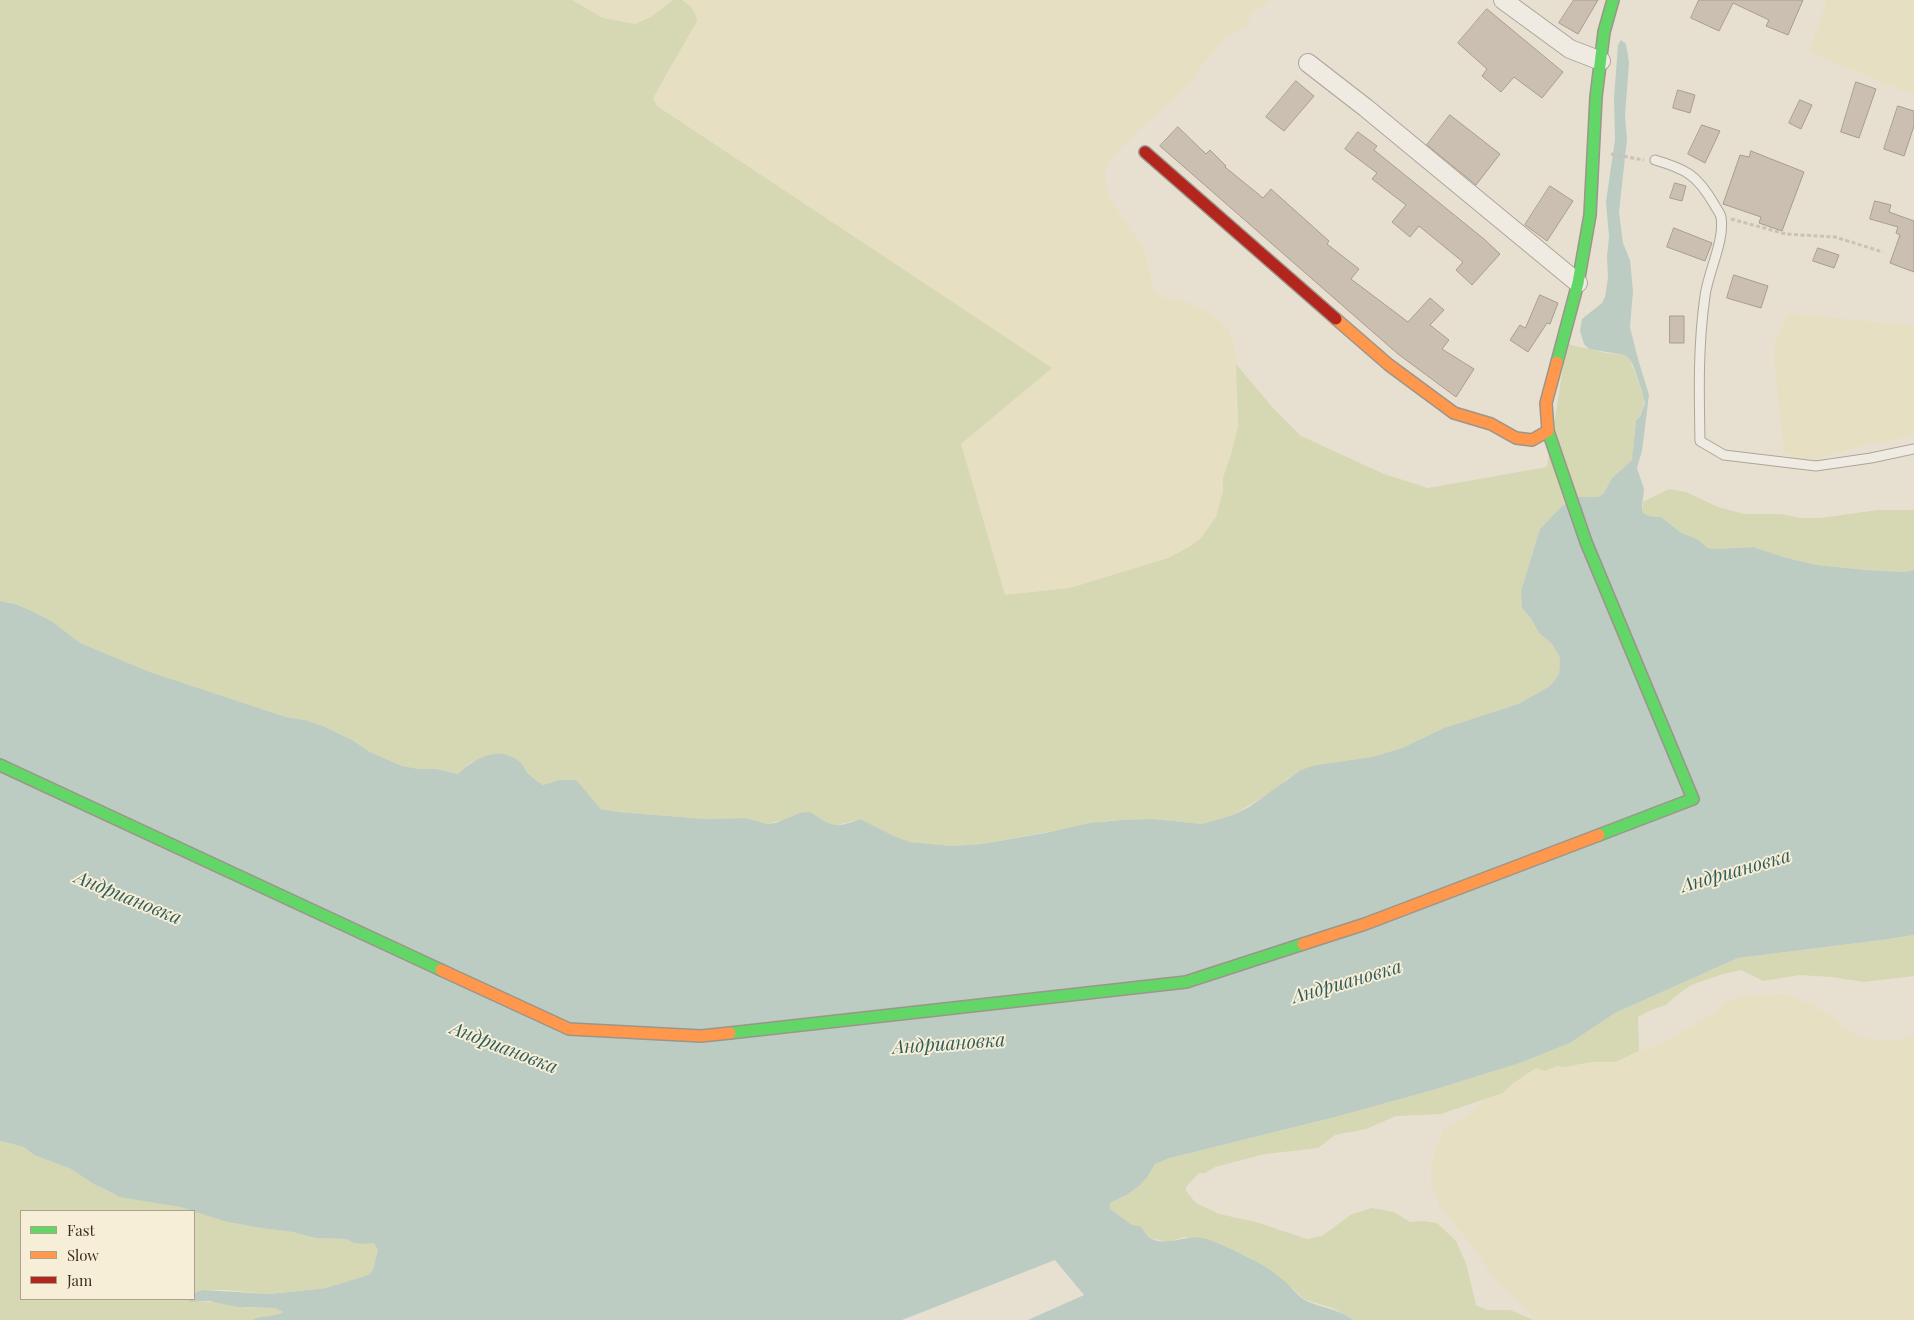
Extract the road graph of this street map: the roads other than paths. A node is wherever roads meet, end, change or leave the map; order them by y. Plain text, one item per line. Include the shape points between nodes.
1 (1503, 0) edge
2 (1613, 0) edge
3 (1601, 61) junction
4 (1308, 63) dead end
5 (1144, 152) dead end
6 (1655, 160) dead end
7 (1578, 283) junction
8 (1548, 431) junction
9 (1914, 448) edge
10 (0, 765) edge

1 - 3 street via 1570,49
2 - 3 street via 1604,32
3 - 7 street via 1590,215
4 - 7 street
5 - 8 street via 1388,365 1454,413 1491,424 1516,438 1532,440
6 - 9 lane via 1677,166 1696,177 1721,216 1719,242 1705,293 1698,356 1700,441 1724,454 1816,466
7 - 8 street via 1546,403
8 - 10 street via 1586,542 1693,799 1365,924 1186,982 701,1036 569,1029

